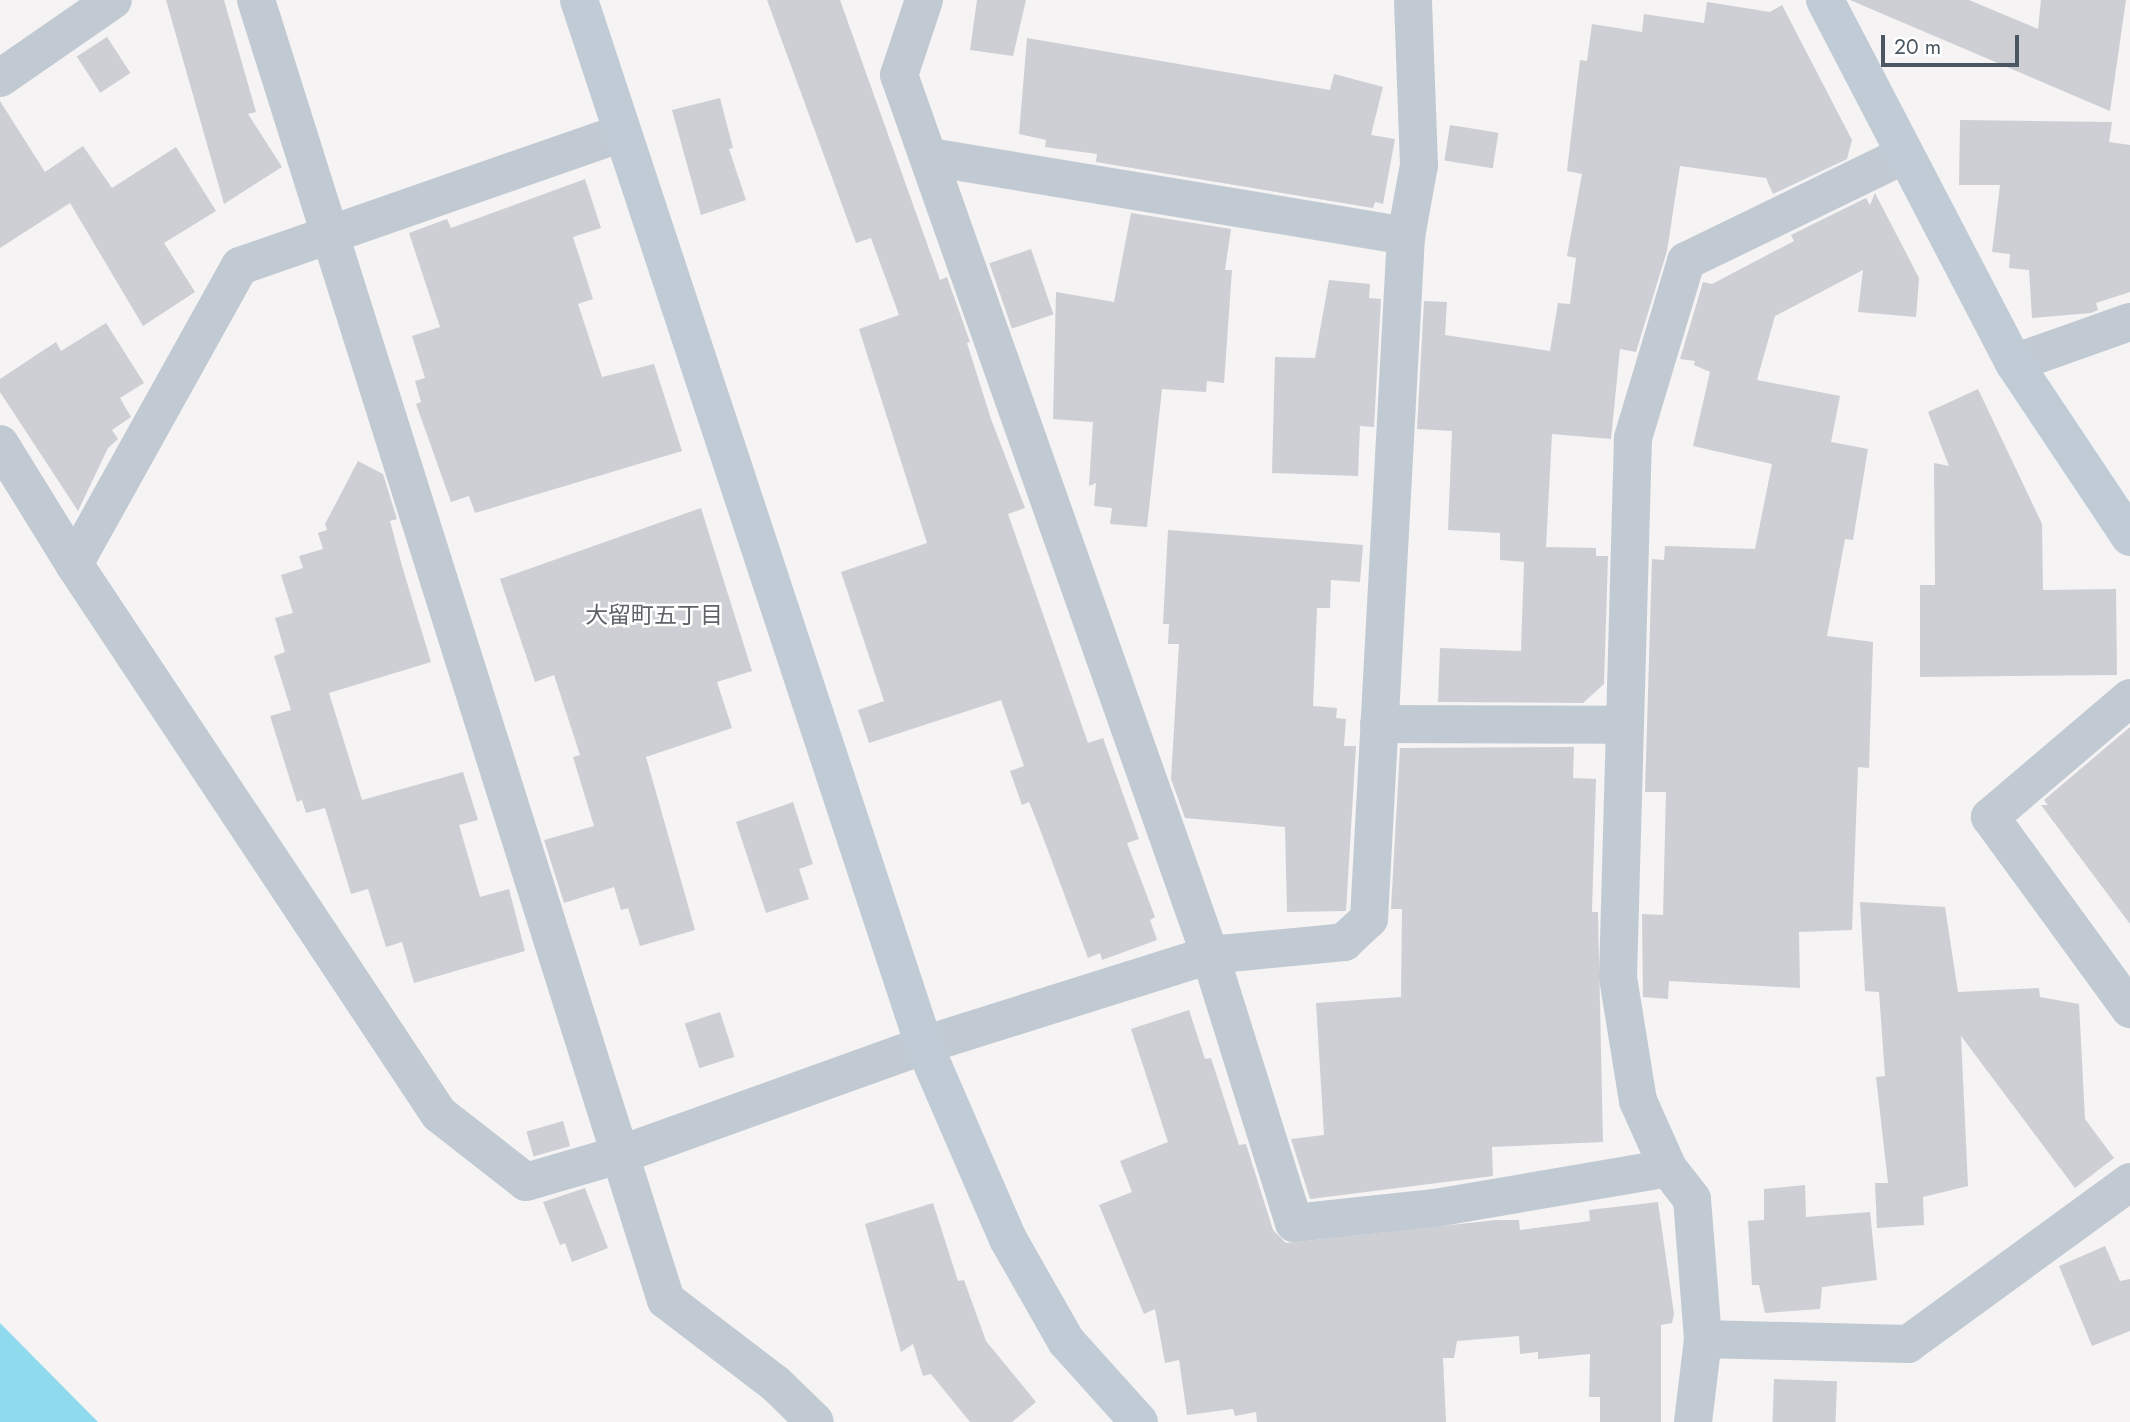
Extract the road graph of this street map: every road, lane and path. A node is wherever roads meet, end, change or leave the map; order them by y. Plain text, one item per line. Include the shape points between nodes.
1 (113, 0) edge
2 (256, 0) edge
3 (579, 0) edge
4 (924, 0) edge
5 (1413, 0) edge
6 (1825, 0) edge
7 (0, 78) edge
8 (621, 133) junction
9 (1902, 156) junction
10 (930, 157) junction
11 (330, 232) junction
12 (1406, 236) junction
13 (2130, 322) edge
14 (2014, 363) junction
15 (0, 444) edge
16 (2130, 537) edge
17 (74, 564) junction
18 (2130, 698) edge
19 (1379, 724) junction
20 (1623, 725) junction
21 (1210, 956) junction
22 (2130, 1009) edge
23 (924, 1045) junction
24 (622, 1154) junction
25 (1668, 1168) junction
26 (2130, 1182) edge
27 (1703, 1339) junction
28 (815, 1422) edge
29 (1139, 1422) edge
30 (1693, 1422) edge

1 - 7 street
2 - 11 street
3 - 8 street
4 - 10 street via 899,75
5 - 12 street via 1419,165
6 - 9 street
8 - 11 street
8 - 23 street
9 - 14 street
9 - 20 street via 1686,261 1633,438
10 - 12 street
10 - 21 street
11 - 17 street via 240,266
11 - 24 street
12 - 19 street
13 - 14 street
14 - 16 street
15 - 17 street
17 - 24 street via 439,1114 526,1182
18 - 22 street via 1990,817
19 - 20 street
19 - 21 street via 1369,919 1343,942
20 - 25 street via 1618,977 1638,1101
21 - 23 street
21 - 25 street via 1294,1223 1435,1208
23 - 24 street
23 - 29 street via 1008,1240 1066,1341
24 - 28 street via 666,1300 776,1384
25 - 27 street via 1692,1199
26 - 27 street via 1908,1343
27 - 30 street

